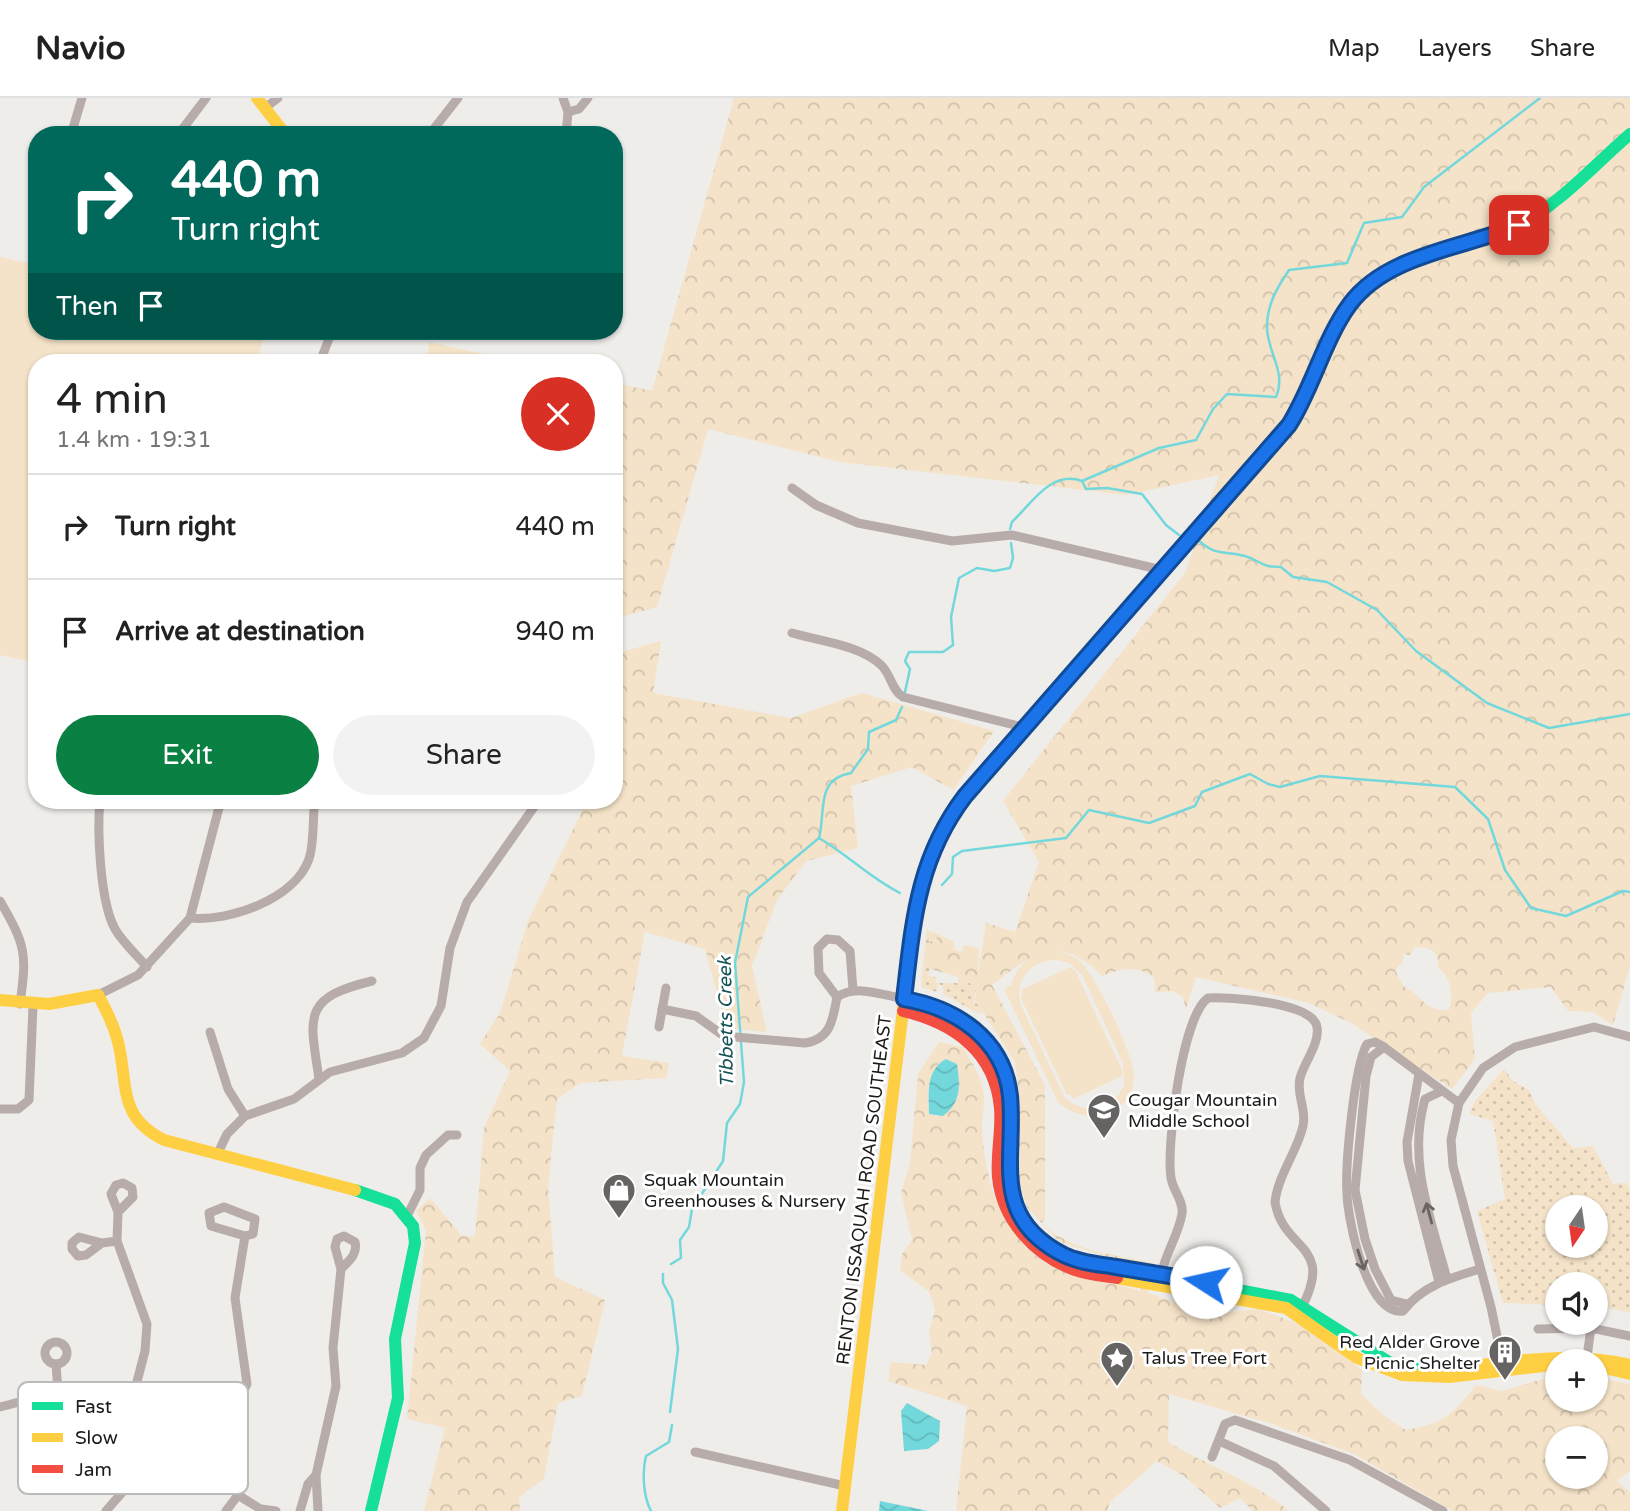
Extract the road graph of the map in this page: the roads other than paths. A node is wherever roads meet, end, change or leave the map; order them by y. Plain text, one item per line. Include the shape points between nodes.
1 (82, 98) edge
2 (205, 98) edge
3 (278, 98) edge
4 (458, 98) edge
5 (562, 98) edge
6 (588, 98) edge
7 (261, 103) edge
8 (568, 113) junction
9 (74, 126) edge
10 (185, 126) edge
11 (279, 126) edge
12 (436, 126) edge
13 (567, 126) edge
14 (1630, 134) edge
15 (792, 488) dead end
16 (1162, 570) junction
17 (792, 632) dead end
18 (1026, 728) junction
19 (100, 809) edge
20 (219, 809) edge
21 (314, 809) edge
22 (533, 809) edge
23 (0, 901) edge
24 (190, 918) junction
25 (147, 967) junction
26 (372, 981) dead end
27 (666, 988) dead end
28 (853, 990) junction
29 (99, 995) junction
30 (836, 997) junction
31 (0, 1000) edge
32 (20, 1004) junction
33 (903, 1005) junction
34 (33, 1006) junction
35 (662, 1009) junction
36 (659, 1027) dead end
37 (210, 1032) dead end
38 (1630, 1037) edge
39 (1419, 1074) junction
40 (319, 1079) junction
41 (1442, 1091) junction
42 (1459, 1104) junction
43 (0, 1109) edge
44 (245, 1116) junction
45 (457, 1135) dead end
46 (217, 1155) junction
47 (118, 1212) dead end
48 (407, 1216) junction
49 (245, 1236) junction
50 (117, 1241) junction
51 (102, 1243) dead end
52 (341, 1269) dead end
53 (1480, 1269) junction
54 (1160, 1280) junction
55 (1443, 1280) junction
56 (1301, 1310) junction
57 (1538, 1329) dead end
58 (1545, 1329) edge
59 (1608, 1331) edge
60 (1630, 1336) edge
61 (1608, 1363) edge
62 (56, 1364) dead end
63 (1545, 1364) edge
64 (1545, 1364) edge
65 (1630, 1365) edge
66 (1503, 1366) junction
67 (1608, 1367) edge
68 (1630, 1374) edge
69 (57, 1382) edge
70 (137, 1382) edge
71 (247, 1382) edge
72 (18, 1402) edge
73 (0, 1407) edge
74 (1219, 1441) junction
75 (695, 1452) dead end
76 (1212, 1457) dead end
77 (316, 1475) junction
78 (845, 1486) junction
79 (121, 1494) edge
80 (238, 1495) joint
81 (262, 1510) edge
82 (106, 1511) edge
83 (226, 1511) edge
84 (276, 1511) edge
85 (300, 1511) edge
86 (317, 1511) edge
87 (372, 1511) edge
88 (842, 1511) edge
89 (1326, 1511) edge
90 (1443, 1511) edge

1 - 9 street
2 - 10 street
3 - 7 street
4 - 12 street
5 - 8 street
6 - 8 street
7 - 11 street
8 - 13 street
14 - 16 street, RENTON ISSAQUAH ROAD SOUTHEAST via 1519,225 1386,273 1360,293 1341,319 1289,425
15 - 16 street via 816,506 858,523 952,541 1012,535
16 - 18 street, RENTON ISSAQUAH ROAD SOUTHEAST
17 - 18 street via 876,661 903,697
18 - 33 street, RENTON ISSAQUAH ROAD SOUTHEAST via 960,803 929,857 916,904
19 - 25 street via 98,840 110,915 116,930
20 - 24 street
21 - 24 street via 310,851 297,878 251,907 213,919
22 - 40 street via 467,902 450,948 438,1016 424,1038 402,1053 339,1068
23 - 32 street via 23,944
24 - 25 street
25 - 29 street
26 - 40 street via 331,993 317,1008 312,1028
27 - 35 street
28 - 30 street
28 - 30 street via 850,951 838,940 827,939 818,948 819,973
28 - 33 street
29 - 34 street via 67,1004
29 - 46 street via 113,1025 126,1100 134,1119 154,1137
30 - 35 street via 830,1027 818,1039 805,1042 734,1037 719,1033 696,1016
31 - 32 street
32 - 34 street
33 - 54 street via 956,1029 986,1062 999,1100 1000,1192 1026,1239 1047,1256 1077,1270
33 - 78 street, RENTON ISSAQUAH ROAD SOUTHEAST
34 - 43 street via 29,1100 18,1109
35 - 36 street
37 - 44 street via 228,1089
38 - 42 street via 1586,1028 1515,1047 1495,1057
39 - 41 street
39 - 55 street via 1408,1161
39 - 55 street via 1384,1047 1367,1044 1359,1066 1347,1195 1357,1247 1386,1308 1403,1311
40 - 44 street via 282,1105
41 - 42 street
55 -> 41 street via 1419,1177 1417,1146 1425,1099
42 - 53 street via 1451,1155
44 - 46 street via 227,1134
45 - 48 street via 449,1135 426,1155 420,1168 420,1190
46 - 48 street via 376,1195
47 - 50 street
48 - 87 street via 415,1242 395,1339 398,1398
49 - 49 street via 256,1230 251,1216 224,1207 209,1213 211,1226
49 - 71 street via 235,1298
50 - 51 street
50 - 70 street via 146,1324
52 - 77 street via 333,1348 336,1386
53 - 55 street
53 - 66 street
54 - 56 street via 1275,1295
54 - 56 street via 1182,1215 1171,1176 1175,1103 1194,1015 1208,998 1248,999 1302,1011 1317,1025 1300,1081 1304,1125 1276,1202 1279,1214 1313,1264 1313,1282
56 - 66 street via 1353,1344 1395,1364 1447,1369
57 - 58 street
59 - 60 street
61 - 65 street
62 - 69 street
63 - 66 street
64 - 66 street
67 - 68 street
72 - 73 street
74 - 76 street
74 - 89 street via 1273,1466
74 - 90 street via 1231,1419 1272,1431 1367,1468
75 - 78 street
77 - 85 street via 308,1484
77 - 86 street
78 - 88 street, RENTON ISSAQUAH ROAD SOUTHEAST
79 - 82 street
80 - 81 street
80 - 83 street
81 - 84 street

